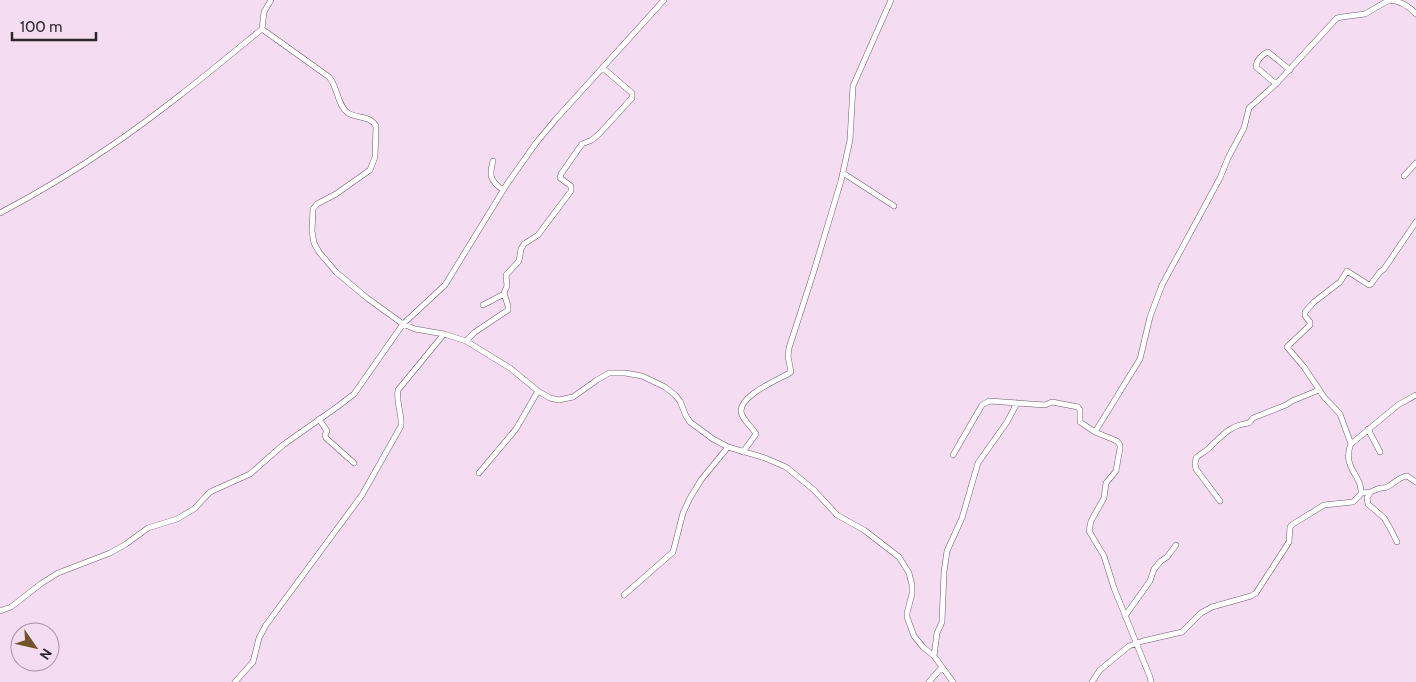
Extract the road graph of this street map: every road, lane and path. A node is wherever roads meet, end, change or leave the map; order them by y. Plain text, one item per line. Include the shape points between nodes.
1 (270, 0) edge
2 (664, 0) edge
3 (891, 0) edge
4 (1389, 0) edge
5 (1416, 14) edge
6 (262, 29) junction
7 (603, 68) junction
8 (1290, 70) junction
9 (1276, 84) junction
10 (493, 161) dead end
11 (1416, 164) edge
12 (843, 173) junction
13 (1404, 176) dead end
14 (503, 190) junction
15 (894, 206) dead end
16 (0, 213) edge
17 (1416, 222) edge
18 (504, 294) junction
19 (483, 305) dead end
20 (403, 324) junction
21 (444, 334) junction
22 (466, 341) junction
23 (1319, 390) junction
24 (538, 391) junction
25 (1416, 396) edge
26 (1017, 403) junction
27 (319, 419) junction
28 (1368, 428) junction
29 (1096, 432) junction
30 (1351, 444) junction
31 (728, 447) junction
32 (744, 452) junction
33 (1380, 452) dead end
34 (953, 455) dead end
35 (354, 463) dead end
36 (479, 473) dead end
37 (1416, 482) edge
38 (1362, 493) junction
39 (1370, 493) junction
40 (1220, 501) dead end
41 (1397, 542) dead end
42 (1176, 545) dead end
43 (624, 595) dead end
44 (0, 611) edge
45 (1125, 616) junction
46 (1136, 643) junction
47 (934, 656) junction
48 (942, 667) junction
49 (234, 682) edge
50 (929, 682) edge
51 (952, 682) edge
52 (1092, 682) edge
53 (1151, 682) edge

1 - 6 street via 264,12
2 - 7 street
3 - 12 street via 852,87 850,140
4 - 5 street via 1401,3
4 - 8 street via 1365,14 1337,18
6 - 16 street via 113,145
6 - 20 street via 329,77 347,112 370,119 376,125 375,157 370,170 316,204 312,234 319,252 336,272
7 - 14 street via 546,131
7 - 18 street via 632,93 632,98 599,134 582,144 561,174 560,178 571,186 571,191 538,235 524,244 519,261 506,276
8 - 9 street
8 - 9 street via 1268,52 1261,56 1256,67
9 - 29 street via 1248,109 1244,128 1220,178 1162,285 1140,359
10 - 14 street via 491,178
11 - 13 street
12 - 15 street
12 - 32 street via 789,348 791,372 753,393 743,405 742,415 756,433
14 - 20 street via 445,285
17 - 23 street via 1371,284 1347,271 1340,282 1305,311 1310,325 1287,348
18 - 19 street
18 - 22 street via 508,310
20 - 21 street
20 - 27 street via 356,392
21 - 22 street
21 - 49 street via 399,389 400,427 367,487 266,624 253,662
22 - 24 street via 510,368
23 - 30 street via 1340,414
23 - 40 street via 1253,418 1249,423 1239,424 1196,458 1196,469
24 - 31 street via 559,400 575,396 607,374 620,372 642,376 669,390 680,401 690,422
24 - 36 street via 516,429
25 - 28 street
26 - 29 street via 1045,405 1052,402 1077,407 1080,410 1079,422
26 - 34 street via 984,403
26 - 47 street via 978,463 962,518 947,551 942,622
27 - 35 street via 327,431 326,438
27 - 44 street via 250,474 210,492 194,509 177,519 150,527 110,553 58,573
28 - 30 street
28 - 33 street
29 - 45 street via 1116,441 1120,448 1116,471 1106,483 1104,498 1089,533 1104,556
30 - 38 street via 1348,462
31 - 32 street
31 - 43 street via 695,489 683,513 673,552
32 - 47 street via 786,467 837,515 900,557 912,585 906,613 909,623 919,643
37 - 39 street via 1407,476 1400,477 1388,487
38 - 39 street
38 - 46 street via 1353,502 1324,504 1293,524 1288,542 1254,594 1212,607 1182,632
39 - 41 street via 1368,504 1384,518
42 - 45 street via 1154,569 1150,581
45 - 46 street
46 - 52 street via 1100,670
46 - 53 street
47 - 48 street
48 - 50 street
48 - 51 street

